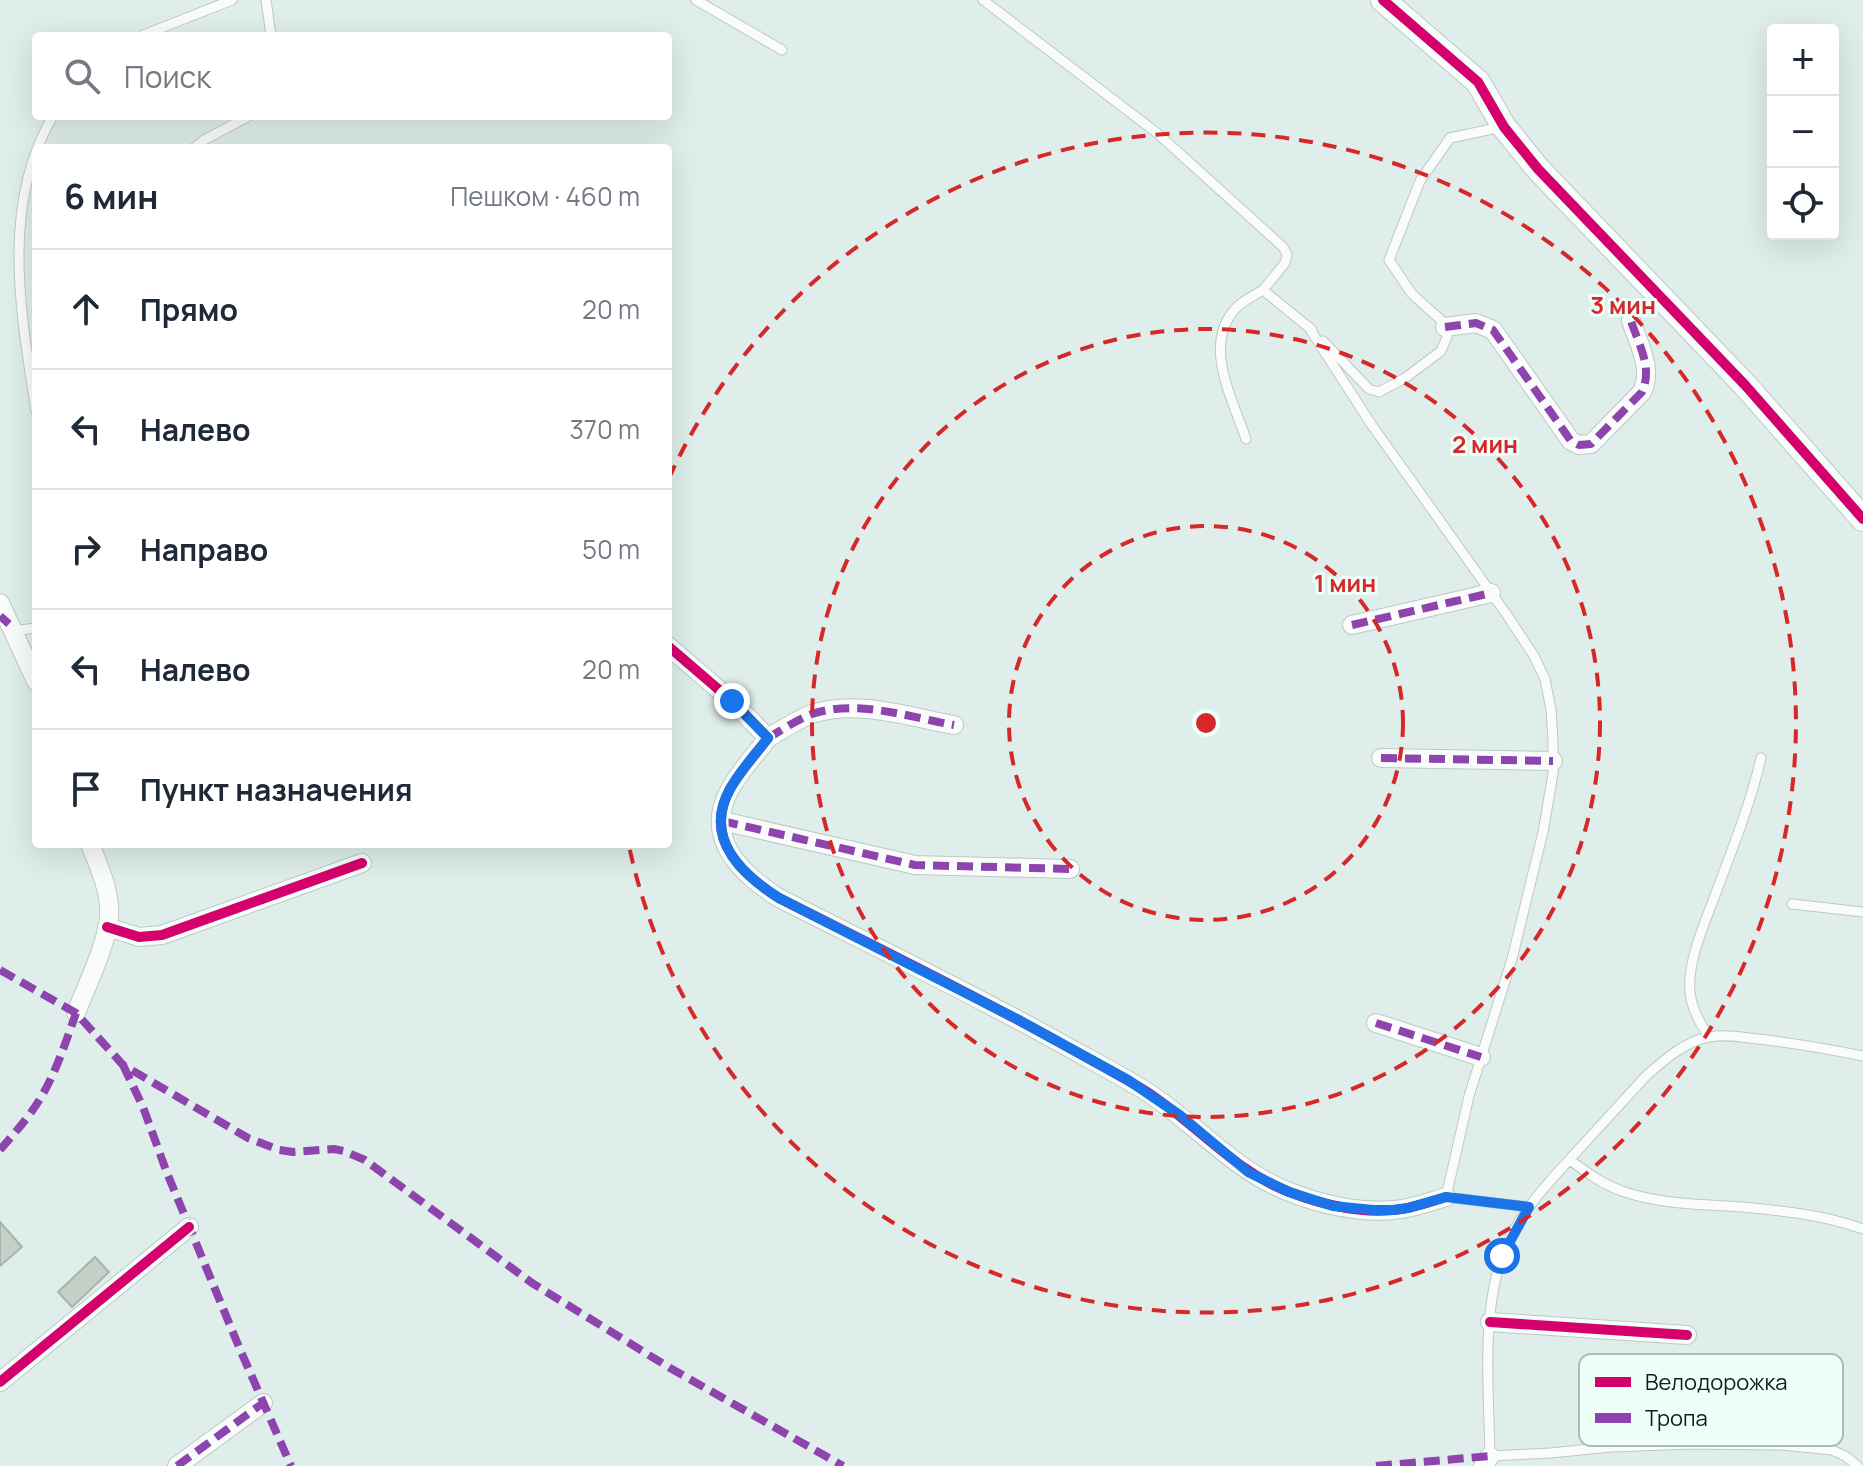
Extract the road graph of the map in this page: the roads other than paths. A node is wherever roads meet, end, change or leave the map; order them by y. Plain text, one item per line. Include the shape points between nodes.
1 (232, 0) edge
2 (266, 0) edge
3 (696, 0) edge
4 (983, 0) edge
5 (1383, 0) edge
6 (151, 32) edge
7 (270, 32) edge
8 (782, 50) dead end
9 (50, 120) edge
10 (242, 120) edge
11 (1504, 127) junction
12 (37, 144) edge
13 (199, 144) edge
14 (32, 157) edge
15 (1263, 290) junction
16 (1631, 321) dead end
17 (1308, 326) junction
18 (1445, 327) junction
19 (32, 382) edge
20 (1246, 439) dead end
21 (1863, 519) edge
22 (1491, 593) junction
23 (0, 603) edge
24 (1352, 625) dead end
25 (32, 628) edge
26 (12, 631) junction
27 (672, 649) edge
28 (32, 673) edge
29 (954, 725) dead end
30 (768, 738) junction
31 (1381, 758) dead end
32 (1761, 758) dead end
33 (1553, 761) junction
34 (722, 821) junction
35 (91, 848) edge
36 (362, 863) dead end
37 (1070, 869) dead end
38 (1792, 904) dead end
39 (1863, 912) edge
40 (107, 927) junction
41 (76, 1013) dead end
42 (1376, 1023) dead end
43 (1709, 1037) junction
44 (1863, 1056) edge
45 (1481, 1057) junction
46 (1570, 1160) junction
47 (1446, 1197) junction
48 (1529, 1207) junction
49 (189, 1227) dead end
50 (1863, 1229) edge
51 (1490, 1322) junction
52 (1687, 1335) dead end
53 (0, 1382) edge
54 (263, 1403) dead end
55 (1637, 1446) edge
56 (1793, 1446) edge
57 (1487, 1461) edge
58 (177, 1466) edge
59 (1858, 1466) edge

1 - 6 lane
2 - 7 lane
3 - 8 lane
4 - 15 lane via 1157,133 1283,247 1285,263
5 - 11 street via 1478,82
9 - 12 lane
10 - 13 lane
11 - 18 lane via 1450,138 1420,181 1389,260 1412,294
11 - 21 street
14 - 19 lane via 19,232 19,288
15 - 17 lane
15 - 20 lane via 1236,308 1222,336 1221,366
16 - 18 street via 1646,365 1645,385 1591,444 1583,446 1571,441 1493,330 1476,323
17 - 18 lane via 1369,389 1379,392 1441,351
17 - 22 lane
22 - 24 street
22 - 33 lane via 1545,679
23 - 26 street
25 - 26 lane
26 - 28 street
27 - 30 street
29 - 30 street via 850,709 814,714
30 - 34 street via 728,792
31 - 33 street
32 - 43 lane via 1692,964 1692,1005
33 - 45 lane via 1534,872
34 - 37 street via 915,865
34 - 47 street via 728,852 763,888 1146,1091 1268,1183 1333,1206 1360,1209 1393,1210
35 - 40 street via 107,892
36 - 40 street via 162,935 139,937
38 - 39 lane
40 - 41 street
42 - 45 street
43 - 44 lane
43 - 46 lane via 1662,1061
45 - 47 lane
46 - 48 lane
46 - 50 lane via 1596,1179 1641,1197 1811,1215
47 - 48 lane
48 - 51 lane via 1502,1256
49 - 53 street
51 - 52 street
51 - 57 lane
54 - 58 street
55 - 57 lane
56 - 59 lane via 1832,1450

